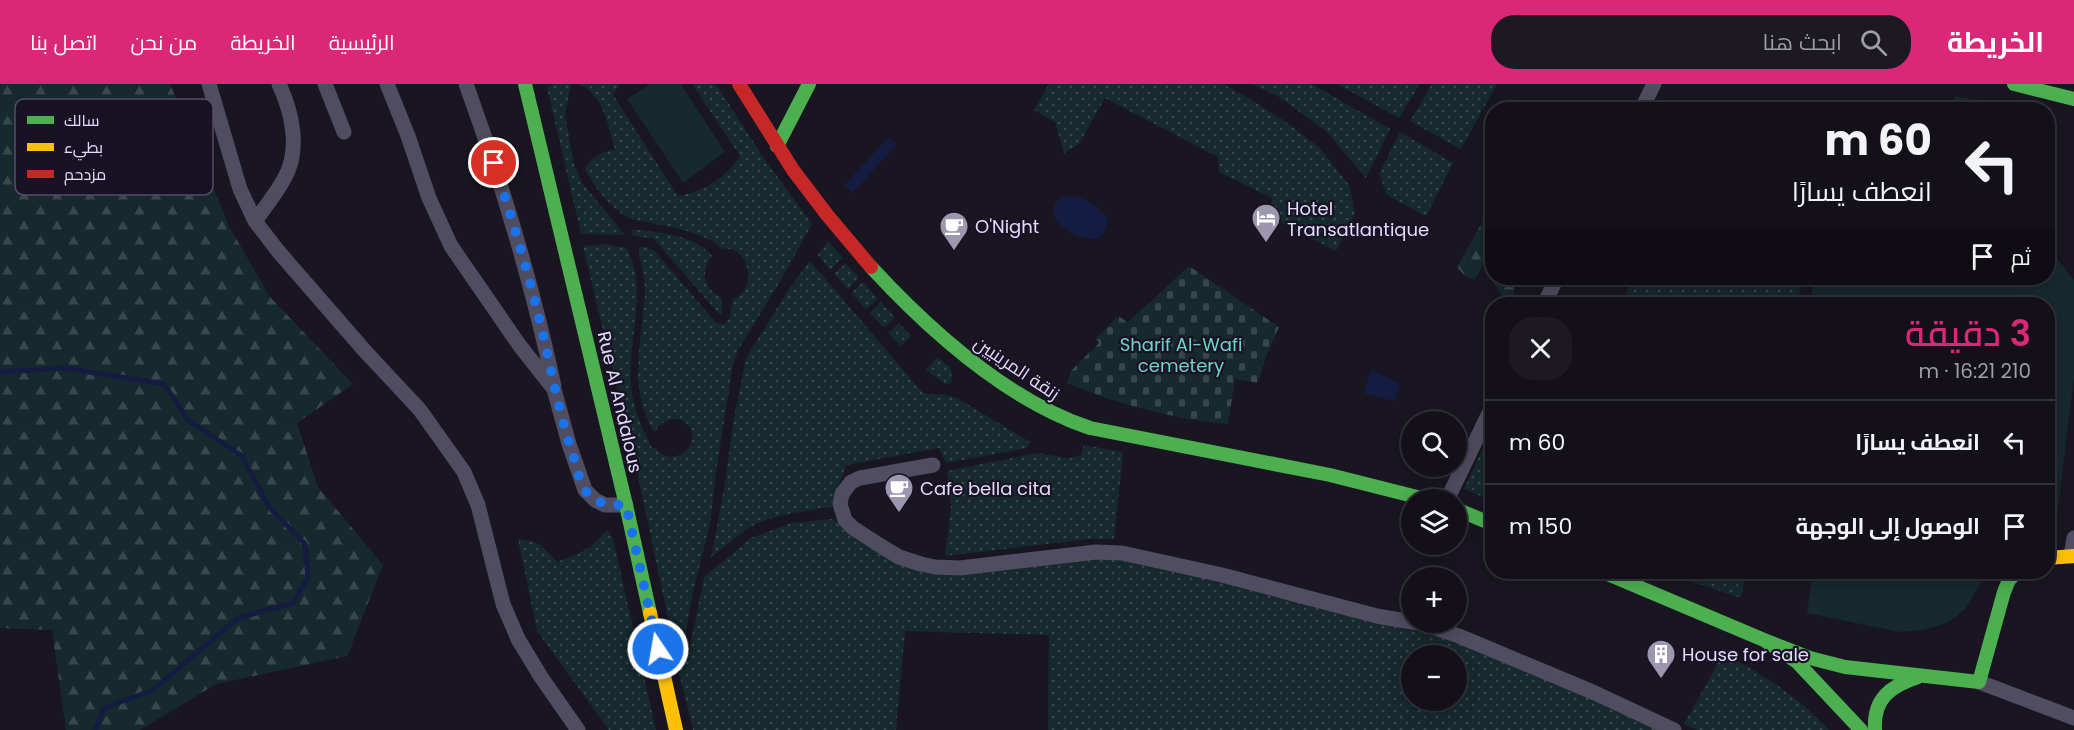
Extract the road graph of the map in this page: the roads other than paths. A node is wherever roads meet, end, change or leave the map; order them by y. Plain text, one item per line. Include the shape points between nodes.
1 (209, 84) edge
2 (279, 84) edge
3 (325, 84) edge
4 (387, 84) edge
5 (466, 84) edge
6 (525, 84) edge
7 (809, 84) edge
8 (1654, 84) edge
9 (2014, 84) edge
10 (744, 85) edge
11 (2074, 99) edge
12 (1645, 102) edge
13 (344, 132) dead end
14 (777, 146) junction
15 (255, 221) junction
16 (554, 389) junction
17 (1485, 421) edge
18 (933, 465) dead end
19 (1451, 489) edge
20 (1401, 493) edge
21 (626, 505) junction
22 (1467, 514) edge
23 (1485, 521) edge
24 (2074, 538) edge
25 (2073, 556) edge
26 (2055, 557) edge
27 (1620, 579) edge
28 (2010, 579) edge
29 (1401, 620) edge
30 (1450, 633) edge
31 (1764, 640) junction
32 (1924, 676) junction
33 (1979, 682) junction
34 (2074, 718) edge
35 (578, 730) edge
36 (676, 730) edge
37 (1674, 730) edge
38 (1861, 730) edge
39 (1875, 730) edge

1 - 15 street via 240,189
2 - 15 street via 293,126 290,162 286,177
3 - 13 street
4 - 16 street via 451,246
5 - 16 street via 522,254
6 - 21 main road, Rue Al Andalous
7 - 14 main road
8 - 12 street
9 - 11 main road
10 - 14 main road, زنقة المرينيين
14 - 20 main road, زنقة المرينيين via 827,214 927,324 978,366 1037,406 1090,428 1330,475
15 - 35 street via 447,445 478,505 503,604 514,631
16 - 21 street via 585,490 605,505
17 - 19 street
18 - 29 street via 851,482 840,504 846,520 899,557 935,567 1122,553
21 - 36 main road, Rue Al Andalous
22 - 23 main road
24 - 25 street
25 - 26 main road
27 - 31 main road
28 - 33 main road
30 - 37 street
31 - 32 main road via 1826,663
31 - 38 main road via 1797,662
32 - 33 main road
32 - 39 main road via 1905,680 1882,696 1876,709
33 - 34 street

